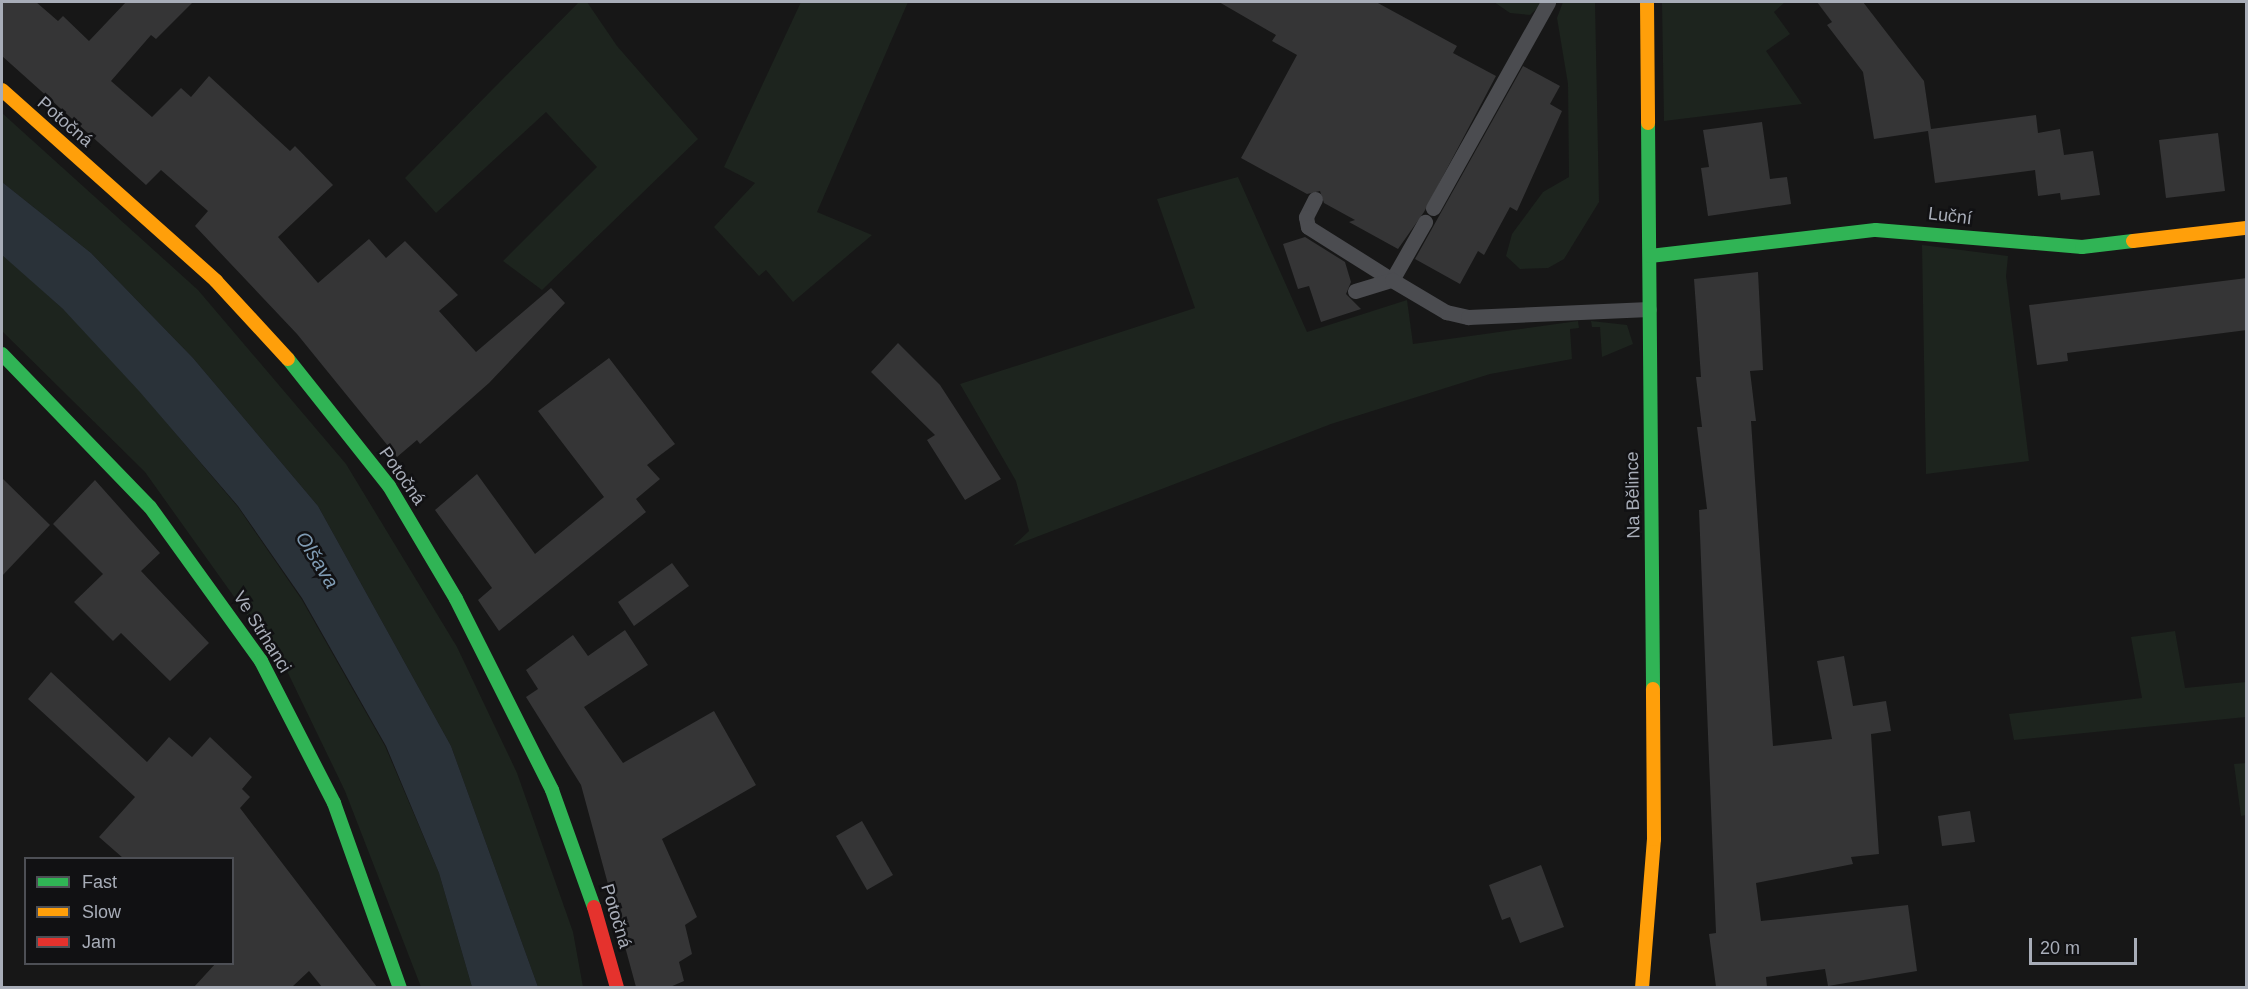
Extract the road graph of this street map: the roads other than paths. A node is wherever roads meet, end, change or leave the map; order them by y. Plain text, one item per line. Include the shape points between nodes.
1 (1548, 2) edge
2 (1647, 2) edge
3 (2, 90) edge
4 (1315, 199) dead end
5 (2247, 228) edge
6 (1650, 256) junction
7 (1392, 280) junction
8 (1354, 291) dead end
9 (1649, 309) junction
10 (2, 354) edge
11 (400, 987) edge
12 (617, 987) edge
13 (1642, 987) edge

1 - 7 lane
2 - 6 street, Na Bělince
3 - 12 street, Potočná via 216,281 313,387 399,501 552,790 584,873
4 - 7 lane via 1305,220 1312,232
5 - 6 street, Luční via 2082,247 1876,230
6 - 9 street, Na Bělince
7 - 8 lane
7 - 9 lane via 1446,312 1468,317
9 - 13 street, Na Bělince via 1654,839
10 - 11 street, Ve Strhanci via 150,507 261,661 334,803

